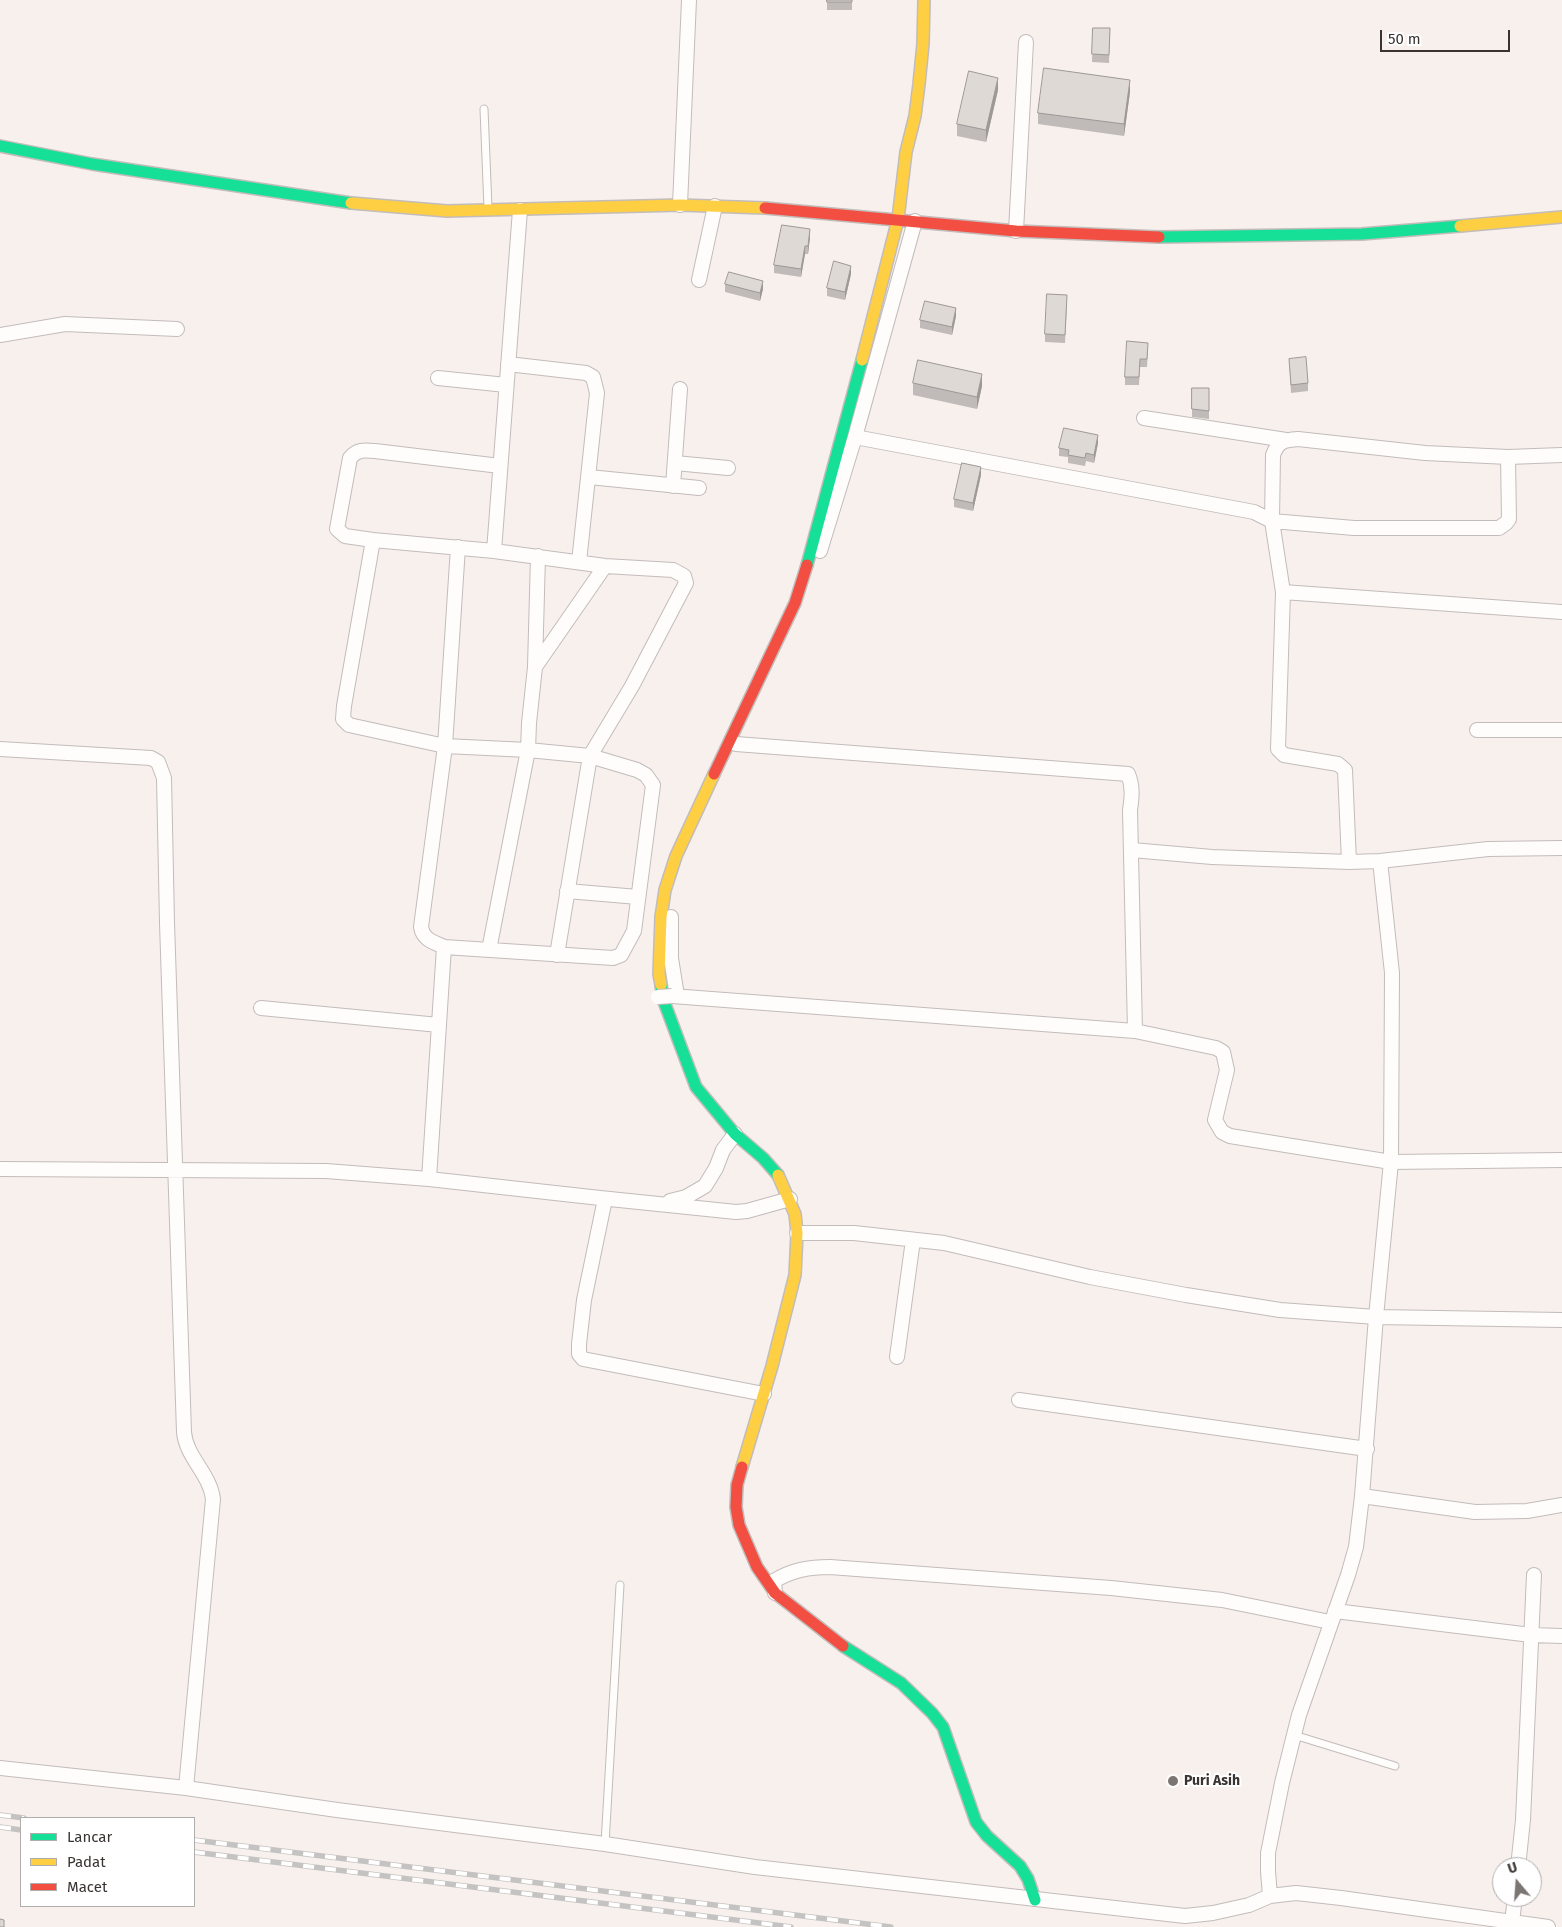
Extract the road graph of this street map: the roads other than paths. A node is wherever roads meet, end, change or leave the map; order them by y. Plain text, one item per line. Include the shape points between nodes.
1 (689, 0) edge
2 (924, 0) edge
3 (1026, 42) dead end
4 (484, 109) dead end
5 (0, 146) edge
6 (680, 205) junction
7 (715, 206) junction
8 (520, 210) junction
9 (488, 211) junction
10 (1562, 217) edge
11 (898, 219) junction
12 (915, 221) junction
13 (1016, 232) junction
14 (699, 280) dead end
15 (177, 329) dead end
16 (0, 336) edge
17 (508, 364) junction
18 (438, 378) dead end
19 (506, 384) junction
20 (680, 388) dead end
21 (1144, 418) dead end
22 (855, 437) junction
23 (1286, 440) junction
24 (1562, 455) edge
25 (1508, 457) junction
26 (675, 463) junction
27 (500, 466) junction
28 (728, 468) dead end
29 (589, 477) junction
30 (673, 486) junction
31 (699, 488) dead end
32 (1272, 521) junction
33 (373, 540) junction
34 (458, 547) junction
35 (494, 551) junction
36 (538, 556) junction
37 (579, 562) junction
38 (605, 566) junction
39 (1283, 592) junction
40 (1562, 612) edge
41 (535, 667) junction
42 (1477, 730) dead end
43 (1562, 730) edge
44 (736, 744) junction
45 (445, 746) junction
46 (0, 750) edge
47 (528, 750) junction
48 (590, 756) junction
49 (1562, 848) edge
50 (1132, 850) junction
51 (1380, 861) junction
52 (1350, 862) junction
53 (567, 891) junction
54 (638, 897) junction
55 (444, 947) junction
56 (489, 950) junction
57 (556, 955) junction
58 (668, 997) junction
59 (261, 1008) dead end
60 (439, 1024) junction
61 (1134, 1031) junction
62 (735, 1134) junction
63 (1562, 1160) edge
64 (1391, 1162) junction
65 (0, 1169) edge
66 (176, 1171) junction
67 (428, 1179) junction
68 (605, 1199) junction
69 (790, 1199) junction
70 (660, 1204) junction
71 (797, 1233) junction
72 (913, 1240) junction
73 (1376, 1317) junction
74 (1562, 1320) edge
75 (897, 1357) dead end
76 (764, 1394) junction
77 (1019, 1400) dead end
78 (1367, 1449) junction
79 (1362, 1496) junction
80 (1562, 1505) edge
81 (1534, 1574) dead end
82 (620, 1585) dead end
83 (774, 1587) junction
84 (1333, 1616) junction
85 (1531, 1635) junction
86 (1562, 1636) edge
87 (1294, 1735) junction
88 (1395, 1766) dead end
89 (0, 1768) edge
90 (186, 1788) junction
91 (605, 1844) junction
92 (1519, 1857) edge
93 (1270, 1896) junction
94 (1035, 1900) junction
95 (1514, 1907) edge
96 (1512, 1922) junction
97 (1548, 1927) edge

1 - 6 street
2 - 11 street via 919,84
3 - 13 street
4 - 9 lane
5 - 9 street via 92,164 334,202
6 - 7 street
6 - 8 street
7 - 11 street
7 - 14 street
8 - 9 street
8 - 17 street
10 - 13 street via 1362,234 1298,236 1160,237
11 - 12 street
11 - 58 street via 795,603 689,827 665,890 659,941 660,974
12 - 13 street
12 - 22 street
15 - 16 street via 65,324
17 - 19 street
17 - 29 street via 586,373 594,377 597,393
18 - 19 street
19 - 27 street
20 - 26 street
21 - 23 street
22 - 32 street via 1254,512
22 - 44 street via 818,561
23 - 25 street
23 - 32 street via 1276,446 1273,455
24 - 25 street
25 - 32 street via 1509,519 1499,528 1354,528
26 - 28 street
26 - 30 street
27 - 33 street via 375,451 354,453 350,458 337,529 345,536
27 - 35 street
29 - 30 street
29 - 37 street
30 - 31 street
32 - 39 street
33 - 34 street
33 - 45 street via 343,720 348,725
34 - 35 street
34 - 45 street
35 - 36 street
36 - 37 street
36 - 41 street
37 - 38 street
38 - 41 street
38 - 48 street via 673,570 684,576 686,583 632,686
39 - 40 street
39 - 52 street via 1278,748 1284,755 1338,764 1345,770
41 - 47 street
42 - 43 street
44 - 50 street via 1128,774 1132,783
44 - 58 street via 678,875 670,927 672,958
45 - 47 street
45 - 55 street via 421,927 427,939
46 - 66 street via 151,758 161,768 164,778
47 - 48 street
47 - 56 street
48 - 53 street
48 - 54 street via 637,770 646,775 653,785
49 - 51 street via 1488,849
50 - 52 street via 1212,857
50 - 61 street
51 - 52 street
51 - 64 street via 1392,973
53 - 54 street
53 - 57 street
54 - 57 street via 634,931 621,955 613,958
55 - 56 street
55 - 60 street
56 - 57 street
58 - 61 street
58 - 62 street via 696,1087
59 - 60 street
60 - 67 street
61 - 64 street via 1223,1052 1227,1070 1214,1120 1222,1132 1230,1136
62 - 69 street via 773,1168
62 - 70 street via 705,1186 686,1197
63 - 64 street
64 - 73 street
65 - 66 street
66 - 67 street via 326,1171
66 - 90 street via 185,1440 209,1485 212,1499
67 - 68 street
68 - 70 street
68 - 76 street via 584,1300 579,1344 579,1354 583,1359
69 - 70 street via 736,1212
69 - 71 street
71 - 72 street via 854,1233
71 - 76 street via 795,1276
72 - 73 street via 944,1243 1090,1277 1186,1295 1280,1310
72 - 75 street
73 - 74 street
73 - 78 street
76 - 83 street via 737,1486 736,1507 746,1544 757,1567
77 - 78 street
78 - 79 street
79 - 80 street via 1475,1512 1527,1511
79 - 84 street via 1356,1548
81 - 85 street
82 - 91 lane
83 - 84 street via 788,1573 830,1567 1111,1588
83 - 94 street via 832,1639 901,1683 932,1713 943,1727 951,1746 976,1822 1026,1875
84 - 85 street
84 - 87 street
85 - 86 street
85 - 92 street
87 - 88 lane
87 - 93 street via 1268,1853
89 - 90 street
90 - 91 street
91 - 94 street
93 - 94 street via 1212,1914 1185,1916
93 - 96 street via 1296,1893
95 - 96 street
96 - 97 street

